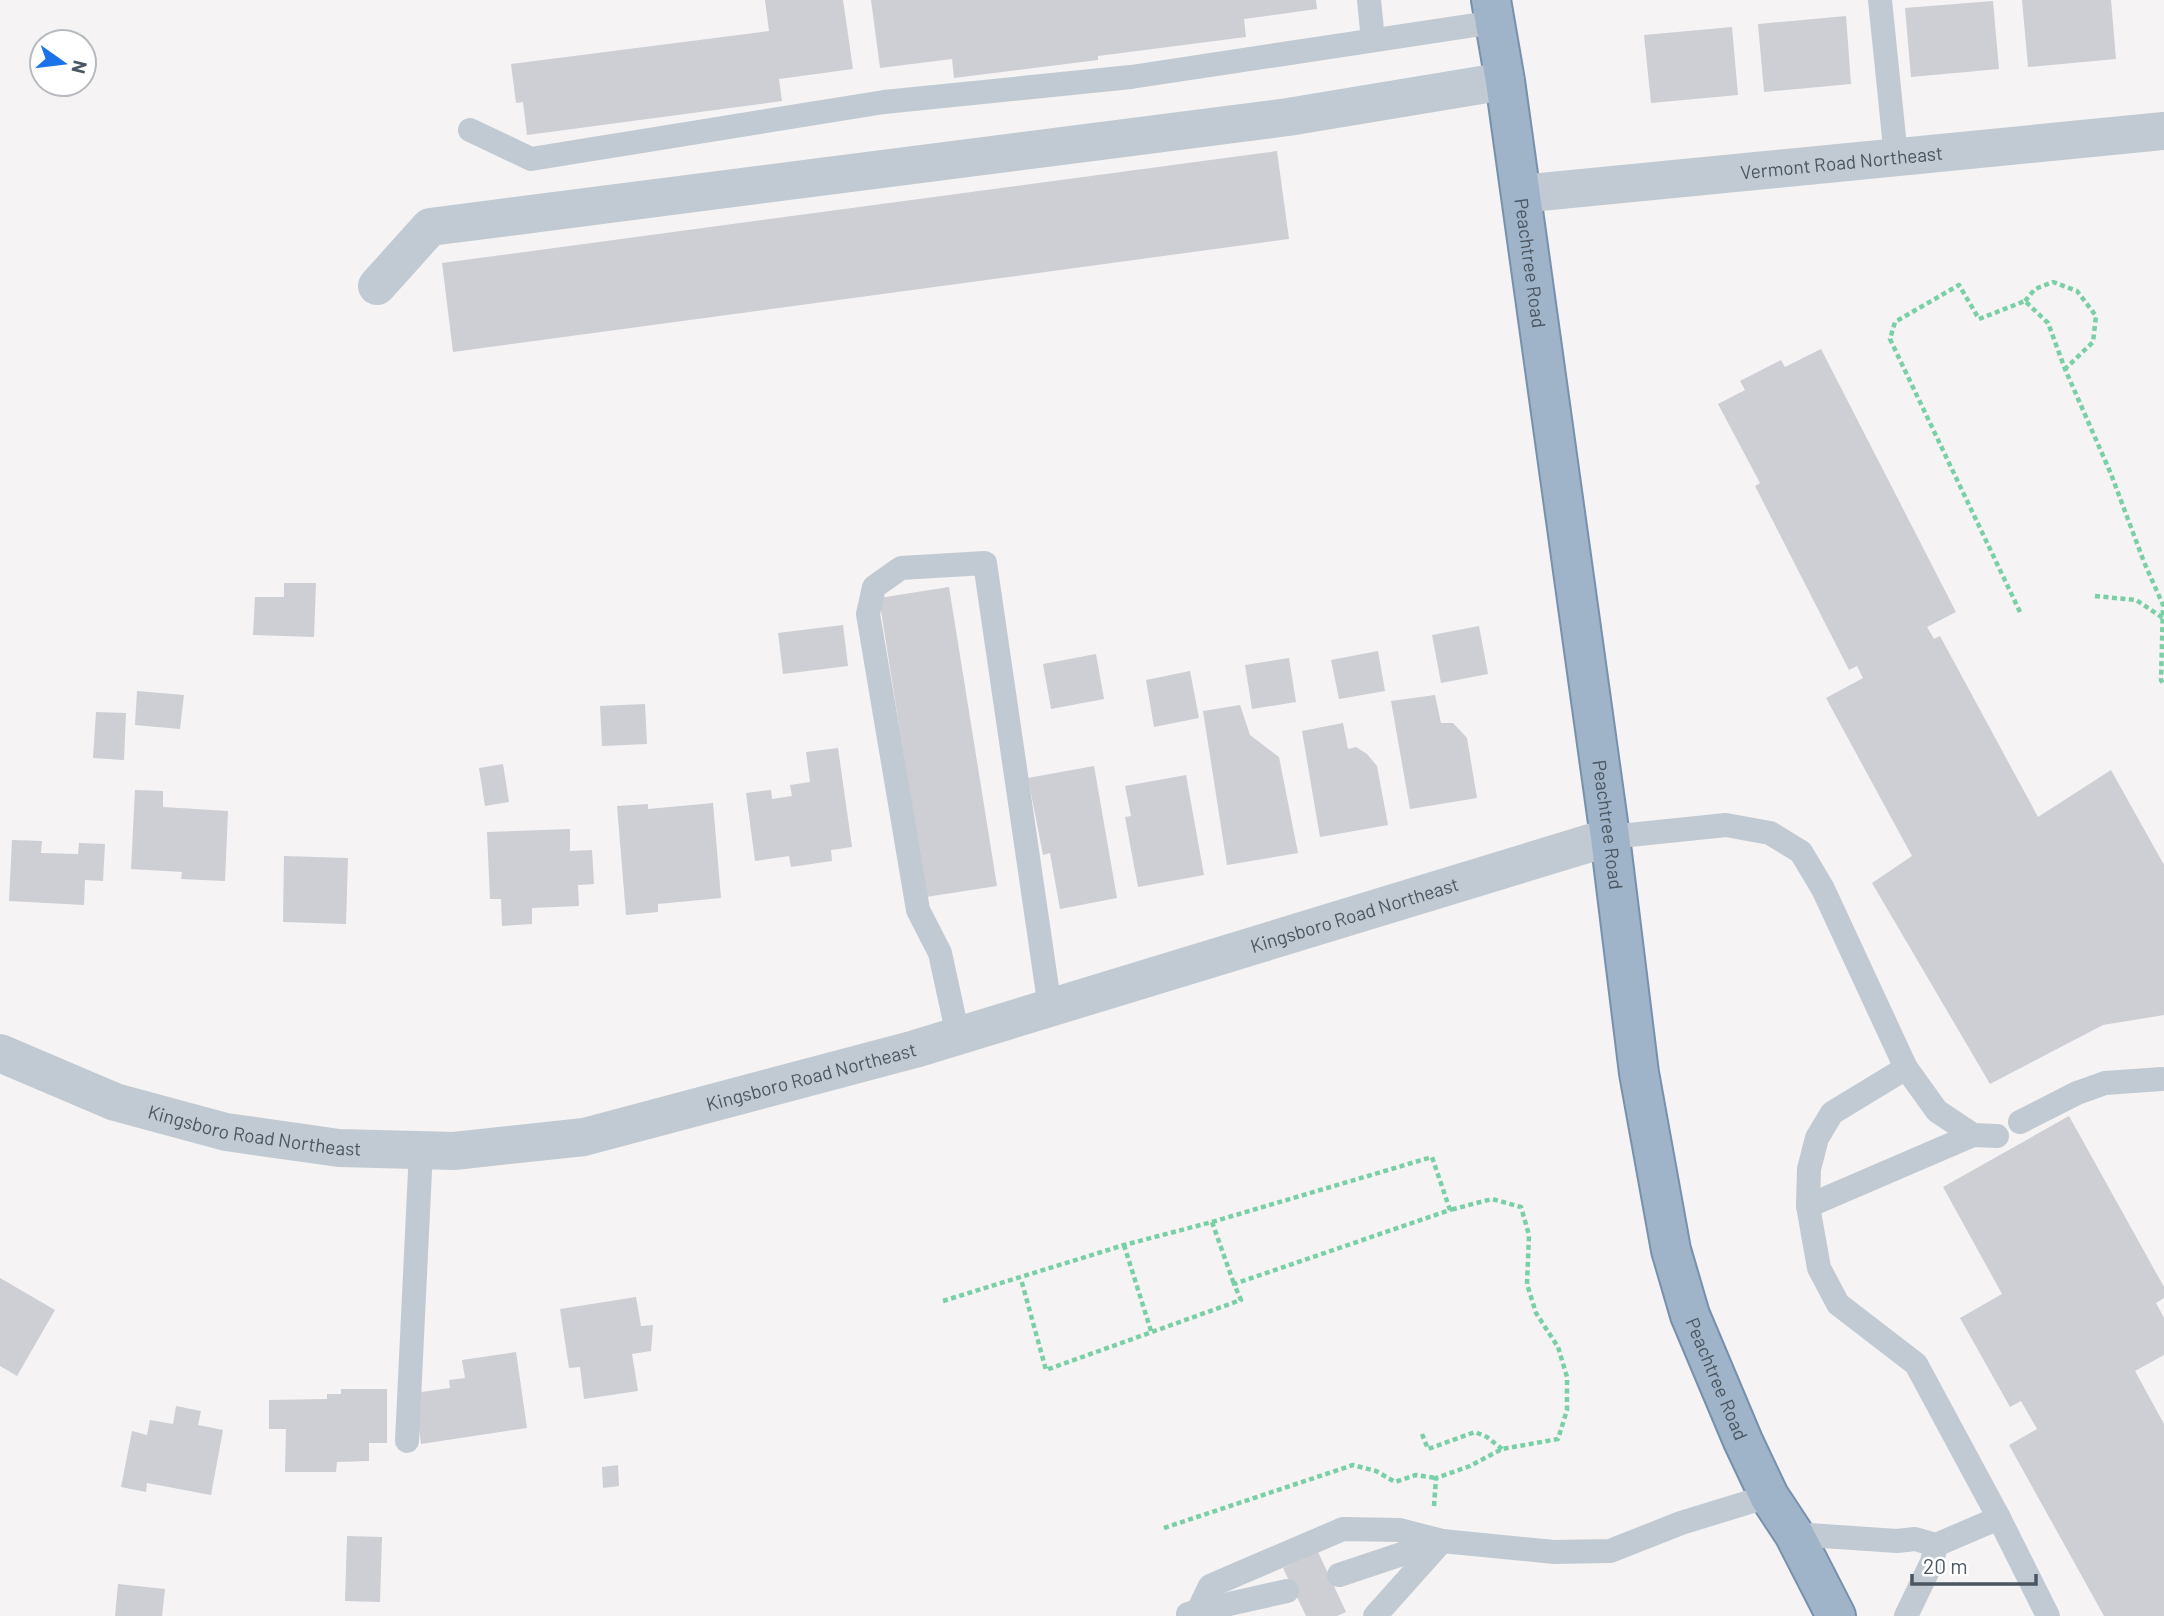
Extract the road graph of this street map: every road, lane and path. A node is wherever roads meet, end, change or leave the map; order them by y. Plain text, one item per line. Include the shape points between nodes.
1 (1369, 0) edge
2 (1880, 0) edge
3 (1493, 11) edge
4 (1373, 40) junction
5 (1505, 81) junction
6 (470, 130) dead end
7 (2164, 131) edge
8 (1896, 157) junction
9 (1521, 194) junction
10 (377, 286) dead end
11 (2025, 301) junction
12 (2065, 369) junction
13 (2095, 596) dead end
14 (2020, 612) dead end
15 (2164, 618) edge
16 (2164, 685) edge
17 (1610, 837) junction
18 (1050, 1008) junction
19 (958, 1036) junction
20 (0, 1053) edge
21 (1906, 1068) junction
22 (2162, 1079) edge
23 (2020, 1122) dead end
24 (421, 1150) junction
25 (1808, 1206) junction
26 (1450, 1210) junction
27 (1212, 1222) junction
28 (1124, 1245) junction
29 (1021, 1279) dead end
30 (1234, 1283) junction
31 (943, 1301) dead end
32 (1151, 1331) junction
33 (1422, 1434) dead end
34 (407, 1441) dead end
35 (1503, 1449) junction
36 (1436, 1478) junction
37 (1769, 1496) junction
38 (1434, 1515) dead end
39 (1999, 1518) junction
40 (1164, 1528) dead end
41 (1794, 1534) junction
42 (1442, 1541) junction
43 (1936, 1545) junction
44 (1339, 1575) dead end
45 (1287, 1591) dead end
46 (1197, 1614) edge
47 (1375, 1616) edge
48 (1836, 1616) edge
49 (1906, 1616) edge
50 (2048, 1616) edge

1 - 4 lane
2 - 8 lane
3 - 4 lane
3 - 5 highway, Peachtree Road
4 - 6 lane via 1131,77 884,102 531,159
5 - 9 highway, Peachtree Road
5 - 10 street via 1288,117 430,227
7 - 8 street, Vermont Road Northeast
8 - 9 street, Vermont Road Northeast
9 - 17 highway, Peachtree Road
11 - 12 path via 2048,323
11 - 12 path via 2035,289 2053,282 2077,291 2096,316 2093,342
11 - 14 path via 1979,319 1959,285 1895,322 1890,339
12 - 15 path via 2112,474
13 - 15 path via 2136,600
15 - 16 path
17 - 18 street, Kingsboro Road Northeast
17 - 21 lane via 1726,825 1770,833 1801,852 1823,889
17 - 37 highway, Peachtree Road via 1639,1073 1671,1250 1690,1315
18 - 19 street, Kingsboro Road Northeast
18 - 19 lane via 985,563 901,568 874,587 868,614 918,910 940,953
19 - 24 street, Kingsboro Road Northeast via 584,1137 454,1151
20 - 24 street, Kingsboro Road Northeast via 115,1102 226,1132 340,1148
21 - 25 lane via 1832,1113 1816,1138
21 - 25 lane via 1937,1111 1985,1135
22 - 23 lane via 2105,1083
24 - 34 lane
25 - 39 lane via 1819,1268 1838,1304 1916,1364
26 - 27 path via 1432,1157
26 - 30 path
26 - 35 path via 1492,1199 1521,1207 1529,1236 1527,1284 1536,1313 1558,1347 1567,1377 1567,1410 1558,1439
27 - 28 path
27 - 30 path
28 - 31 path
28 - 32 path
29 - 32 path via 1046,1370
30 - 32 path via 1241,1300
33 - 35 path via 1428,1449 1475,1432
35 - 36 path
36 - 38 path
36 - 40 path via 1416,1475 1395,1482 1353,1465
37 - 41 highway, Peachtree Road
37 - 42 lane via 1610,1551 1553,1552
39 - 43 lane
39 - 50 lane
41 - 43 lane via 1916,1539
41 - 48 highway, Peachtree Road
42 - 44 lane
42 - 46 lane via 1399,1530 1343,1529 1210,1586
42 - 47 lane
43 - 49 lane
45 - 46 lane

